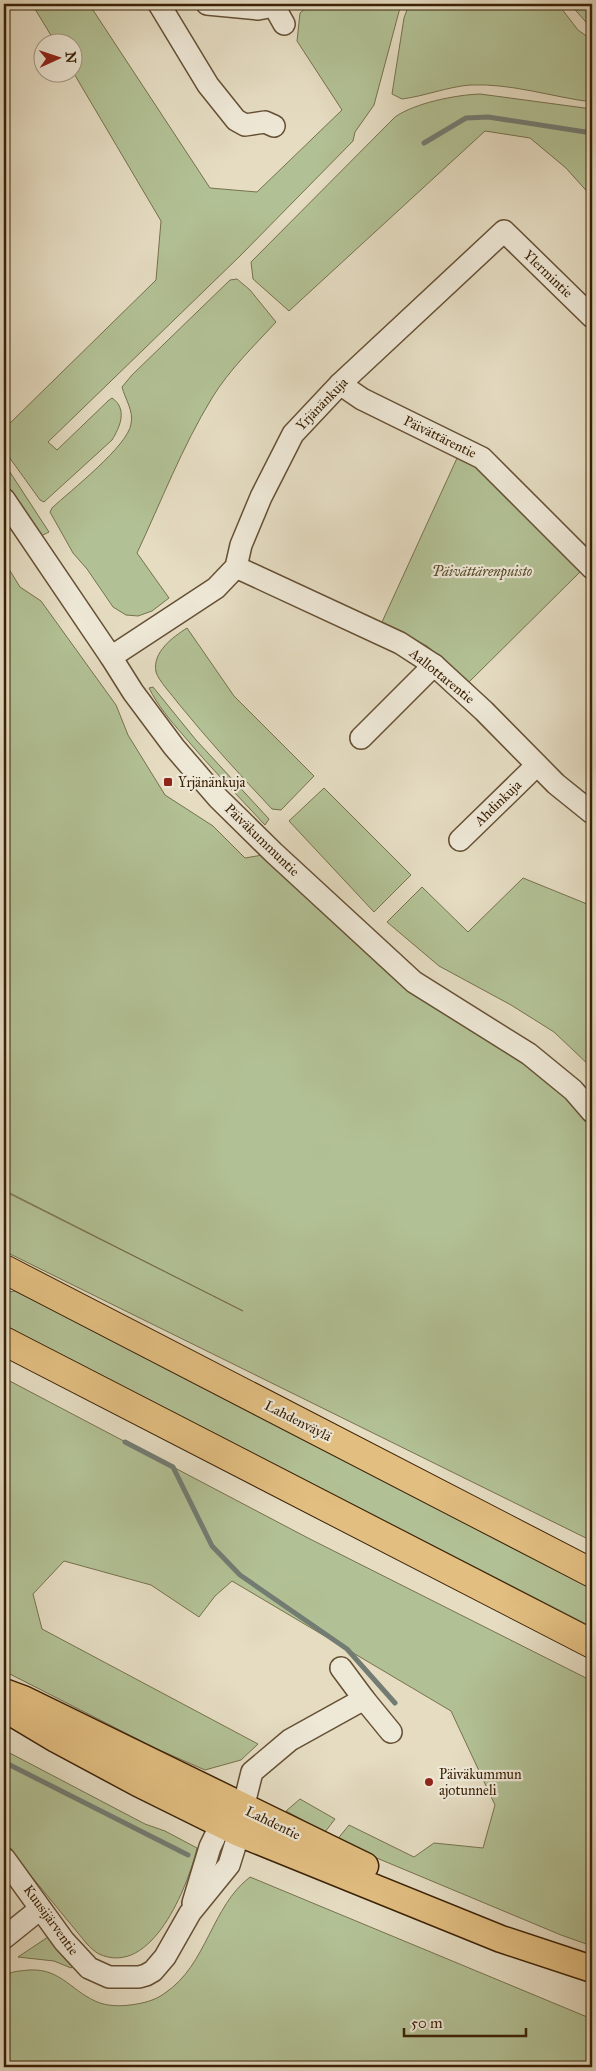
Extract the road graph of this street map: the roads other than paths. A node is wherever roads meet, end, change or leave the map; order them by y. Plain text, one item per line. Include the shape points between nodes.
1 (159, 4) edge
2 (208, 4) edge
3 (277, 11) edge
4 (274, 126) dead end
5 (504, 231) joint
6 (592, 316) edge
7 (340, 384) junction
8 (4, 499) edge
9 (236, 567) junction
10 (592, 568) edge
11 (111, 657) junction
12 (434, 665) junction
13 (361, 738) dead end
14 (537, 765) junction
15 (592, 813) edge
16 (460, 840) dead end
17 (592, 1112) edge
18 (4, 1269) edge
19 (4, 1341) edge
20 (592, 1574) edge
21 (592, 1644) edge
22 (341, 1668) dead end
23 (4, 1692) edge
24 (364, 1699) junction
25 (4, 1708) edge
26 (390, 1732) dead end
27 (234, 1821) junction
28 (4, 1858) edge
29 (40, 1909) junction
30 (4, 1938) edge
31 (592, 1969) edge

1 - 4 street via 208,85 236,120 245,125 265,122
2 - 3 street
5 - 6 street, Ylermintie
5 - 7 street, Yrjänänkuja
7 - 9 street, Yrjänänkuja via 293,434 261,497 241,545
7 - 10 street, Päivättärentie via 362,399 482,458
8 - 11 street, Päiväkummuntie
9 - 11 street, Yrjänänkuja via 216,588
9 - 12 street, Aallottarentie via 400,643
11 - 17 street, Päiväkummuntie via 174,747 218,798 269,848 414,982 529,1054 573,1090
12 - 13 street
12 - 14 street, Aallottarentie via 484,710
14 - 15 street, Aallottarentie
14 - 16 street, Ahdinkuja
18 - 20 highway, Lahdenväylä
19 - 21 highway
22 - 24 street
23 - 27 main road, Lahdentie via 23,1699
24 - 26 street
24 - 27 street, Kuusijärventie via 290,1740 252,1772
25 - 27 main road, Lahdentie via 64,1744
27 - 29 street, Kuusijärventie via 210,1847 190,1913 153,1971 139,1977 109,1977 89,1968
27 - 31 main road, Lahdentie via 501,1939
28 - 29 street, Kuusijärventie
29 - 30 street

